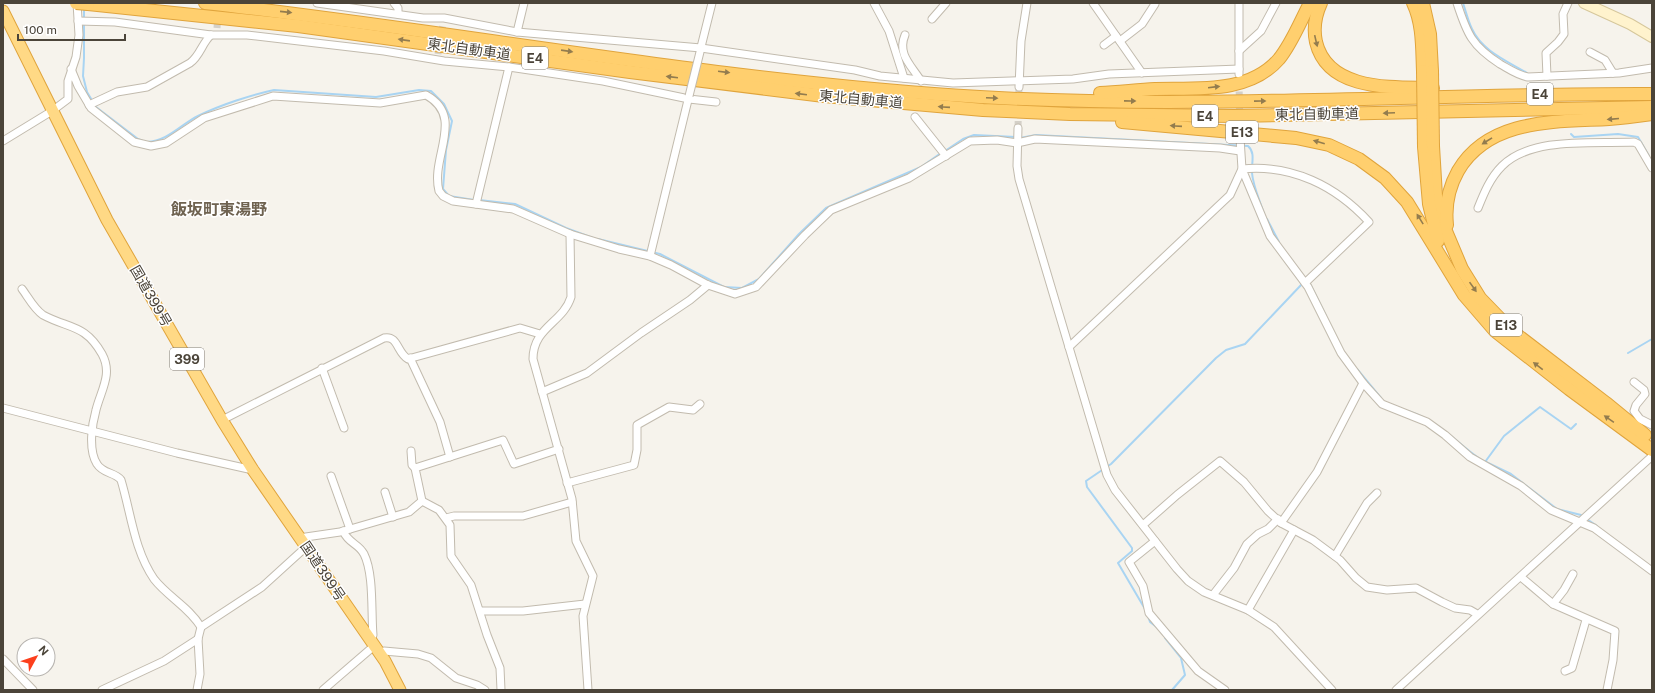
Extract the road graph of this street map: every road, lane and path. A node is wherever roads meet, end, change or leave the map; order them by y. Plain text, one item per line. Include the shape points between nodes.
1 (80, 3) edge
2 (205, 3) edge
3 (317, 3) edge
4 (394, 3) edge
5 (524, 3) edge
6 (712, 3) edge
7 (874, 3) edge
8 (946, 3) edge
9 (1027, 3) edge
10 (1093, 3) edge
11 (1239, 3) edge
12 (1276, 3) edge
13 (1310, 3) edge
14 (1321, 3) edge
15 (1413, 3) edge
16 (1423, 3) edge
17 (1457, 3) edge
18 (1568, 3) edge
19 (1584, 3) edge
20 (1155, 4) dead end
21 (398, 14) junction
22 (4, 17) edge
23 (932, 19) dead end
24 (82, 21) junction
25 (215, 32) junction
26 (517, 32) junction
27 (905, 35) dead end
28 (1652, 37) edge
29 (1118, 39) junction
30 (1104, 45) dead end
31 (701, 50) junction
32 (1239, 51) junction
33 (1590, 52) dead end
34 (509, 67) junction
35 (1652, 68) edge
36 (71, 69) junction
37 (1427, 71) junction
38 (1142, 73) junction
39 (1613, 73) junction
40 (1547, 76) junction
41 (904, 78) junction
42 (921, 81) junction
43 (1020, 84) junction
44 (1652, 94) edge
45 (689, 98) junction
46 (1036, 99) junction
47 (716, 102) dead end
48 (92, 103) junction
49 (1652, 107) edge
50 (983, 110) junction
51 (52, 111) junction
52 (1652, 114) edge
53 (915, 117) dead end
54 (1017, 136) junction
55 (3, 141) edge
56 (1429, 147) junction
57 (944, 153) junction
58 (1249, 168) junction
59 (1652, 168) edge
60 (476, 200) junction
61 (1478, 208) dead end
62 (570, 234) junction
63 (651, 253) junction
64 (1454, 253) junction
65 (1446, 265) junction
66 (1307, 281) junction
67 (708, 285) junction
68 (22, 289) dead end
69 (540, 334) junction
70 (1069, 347) junction
71 (410, 358) junction
72 (322, 368) junction
73 (1634, 382) dead end
74 (1363, 383) junction
75 (542, 392) junction
76 (700, 404) dead end
77 (3, 408) edge
78 (222, 420) junction
79 (1652, 425) edge
80 (344, 428) dead end
81 (93, 431) junction
82 (1652, 441) edge
83 (559, 449) junction
84 (411, 451) dead end
85 (1651, 454) edge
86 (450, 457) junction
87 (414, 468) junction
88 (253, 470) junction
89 (331, 476) dead end
90 (567, 482) junction
91 (385, 492) dead end
92 (1377, 493) dead end
93 (422, 502) junction
94 (572, 502) junction
95 (393, 517) junction
96 (446, 518) junction
97 (1584, 518) junction
98 (1280, 521) junction
99 (1143, 525) junction
100 (347, 530) junction
101 (1294, 530) junction
102 (299, 538) junction
103 (1155, 541) junction
104 (306, 547) junction
105 (1335, 556) junction
106 (1652, 571) edge
107 (1573, 574) dead end
108 (1521, 577) junction
109 (1213, 595) junction
110 (585, 604) junction
111 (1553, 604) junction
112 (1248, 610) junction
113 (480, 611) junction
114 (1477, 614) junction
115 (1586, 620) junction
116 (201, 627) junction
117 (198, 639) junction
118 (374, 647) junction
119 (3, 659) edge
120 (1565, 671) dead end
121 (33, 690) edge
122 (102, 690) edge
123 (196, 690) edge
124 (323, 690) edge
125 (400, 690) edge
126 (485, 690) edge
127 (501, 690) edge
128 (588, 690) edge
129 (1225, 690) edge
130 (1332, 690) edge
131 (1396, 690) edge
132 (1607, 690) edge

1 - 24 street
50 -> 1 highway, 東北自動車道 / E4 via 824,96 298,26
2 -> 46 highway, 東北自動車道 / E4 via 306,14 756,76 930,94
3 - 21 street
4 - 21 street via 398,8
5 - 26 street
6 - 31 street
7 - 41 street via 889,31
8 - 23 street
9 - 43 street via 1021,41
10 - 29 street
11 - 32 street
12 - 32 street via 1261,31
46 -> 13 highway via 1139,90 1210,88 1247,81 1278,60
14 -> 44 highway via 1314,23 1322,56 1340,74 1360,83 1417,88 1604,90
15 - 37 highway via 1419,20
16 - 37 highway, E13 via 1430,34
17 - 40 street via 1473,42 1487,54 1520,75
18 - 40 street via 1563,14 1564,34 1546,53
19 - 28 main road
20 - 29 street via 1142,24
21 - 26 street
22 - 51 highway, 国道399号 / 399
24 - 25 street
24 - 36 street via 76,57
25 - 34 street
25 - 48 street via 205,41 190,63 147,87 117,92
26 - 31 street
27 - 42 street via 901,43 902,53
29 - 30 street
29 - 38 street
31 - 41 street
31 - 45 street, bridge
32 - 38 street via 1239,72
33 - 39 street via 1605,60
34 - 45 street via 603,81
34 - 60 street
35 - 39 street
36 - 48 street via 78,86
36 - 51 street via 68,99
37 - 56 highway, E13, bridge
38 - 43 street
39 - 40 street
41 - 42 street
42 - 43 street
46 -> 44 highway, 東北自動車道 / E4 via 1231,101
45 - 47 street
45 - 63 street
48 - 60 street via 134,142 151,146 166,143 204,118 273,96 380,103 426,95 436,102 446,116 446,131 438,163 439,191 448,200
49 -> 50 highway, 東北自動車道 / E4 via 1234,116
65 -> 50 highway, E13 via 1416,214 1397,189 1363,162 1329,146 1296,138
51 - 55 street
51 - 78 highway, 国道399号 / 399 via 108,220
52 -> 64 highway via 1536,124 1513,129 1478,146 1465,160 1450,188 1447,222
53 - 57 street
54 - 57 street via 978,140
54 - 58 street via 1220,148 1240,145
54 - 70 street via 1019,179
56 - 64 highway, E13 via 1438,210
56 - 65 highway via 1429,204
57 - 67 street via 908,178 831,210 761,283 750,290 736,294
58 - 66 street via 1270,236
58 - 66 street via 1292,173 1315,180 1341,195 1369,222
58 - 70 street via 1223,203
59 - 61 street via 1638,144 1634,142 1533,147 1502,165 1487,186
60 - 62 street via 513,209
62 - 63 street
62 - 69 street via 571,297 568,305
63 - 67 street
64 -> 82 highway, E13 via 1470,284 1501,321
85 -> 65 highway, E13 via 1494,331 1464,295
66 - 74 street via 1341,352
67 - 75 street via 586,373
68 - 81 street via 43,314 84,331 103,356 107,374 95,410
69 - 71 street via 520,328
69 - 75 street via 534,347 533,359
70 - 99 street via 1107,475 1115,490
71 - 72 street via 404,357 394,340 388,337
71 - 86 street via 440,422
72 - 78 street
72 - 80 street
73 - 79 street via 1645,394 1634,411 1640,419
74 - 97 street via 1382,404 1426,422 1470,457 1521,486 1551,510
74 - 98 street via 1317,472
75 - 83 street
76 - 90 street via 693,410 669,407 636,424 637,450 634,465
77 - 81 street
78 - 88 highway, 国道399号 / 399
81 - 88 street
81 - 116 street via 93,455 96,464 104,472 121,480 136,538 150,573 164,591 194,616
83 - 86 street via 514,464 503,440
83 - 90 street
84 - 87 street
85 - 97 street
86 - 87 street
87 - 93 street
88 - 102 highway, 国道399号 / 399
89 - 100 street
90 - 94 street
91 - 95 street
92 - 105 street via 1367,502
93 - 95 street via 409,512
93 - 96 street via 431,505
94 - 96 street via 523,516
94 - 110 street via 576,541 593,576
95 - 100 street
96 - 113 street via 450,525 452,559 471,585
97 - 106 street
97 - 108 street
98 - 99 street via 1244,482 1220,461
98 - 101 street
98 - 109 street via 1247,544 1234,568
99 - 103 street
100 - 102 street
100 - 118 street via 347,539 360,548 367,564
101 - 105 street via 1314,540
101 - 112 street
102 - 104 highway, 国道399号 / 399
103 - 109 street via 1188,581
103 - 129 street via 1129,562 1143,586 1149,613 1198,671
104 - 116 street via 262,587
104 - 118 highway, 国道399号 / 399
105 - 114 street via 1367,586 1387,590 1416,588 1455,608 1470,610
107 - 111 street
108 - 111 street
108 - 114 street
109 - 112 street
110 - 113 street via 523,611
110 - 128 street via 583,616
111 - 115 street
112 - 130 street via 1274,628
113 - 127 street via 500,668
114 - 131 street
115 - 120 street via 1572,668
115 - 132 street via 1615,631
116 - 117 street
117 - 122 street via 164,661
117 - 123 street via 200,674
118 - 124 street
118 - 125 highway, 国道399号 / 399
118 - 126 street via 384,652 418,654 431,658 456,678
119 - 121 street

